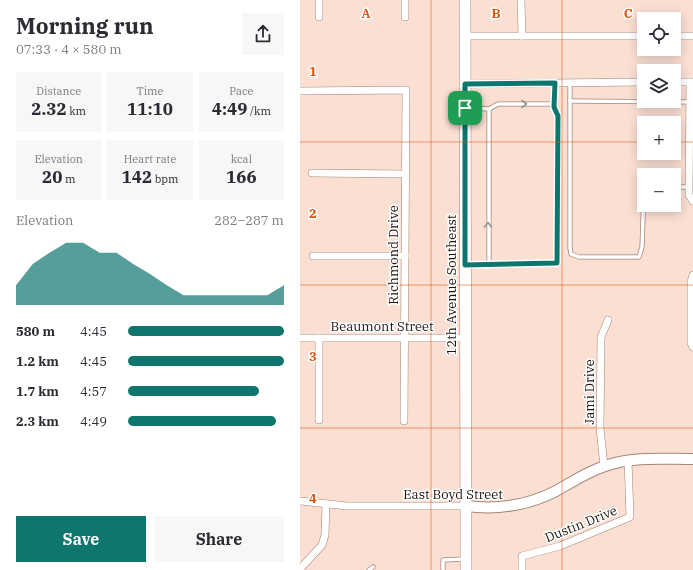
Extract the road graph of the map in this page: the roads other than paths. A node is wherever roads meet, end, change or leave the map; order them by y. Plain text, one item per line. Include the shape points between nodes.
1 (319, 0) edge
2 (405, 0) edge
3 (465, 0) edge
4 (522, 0) edge
5 (319, 17) dead end
6 (405, 17) dead end
7 (465, 36) junction
8 (522, 36) junction
9 (637, 36) edge
10 (681, 36) edge
11 (693, 36) edge
12 (637, 82) edge
13 (681, 82) edge
14 (692, 82) edge
15 (555, 83) junction
16 (570, 83) junction
17 (465, 84) junction
18 (300, 91) edge
19 (570, 101) junction
20 (690, 102) junction
21 (554, 107) junction
22 (465, 108) junction
23 (489, 109) junction
24 (312, 173) dead end
25 (404, 174) junction
26 (681, 187) edge
27 (689, 187) junction
28 (693, 201) edge
29 (643, 212) edge
30 (313, 256) dead end
31 (405, 256) junction
32 (489, 264) junction
33 (465, 265) junction
34 (693, 275) edge
35 (608, 320) dead end
36 (300, 338) edge
37 (319, 338) junction
38 (405, 338) junction
39 (465, 338) junction
40 (693, 347) edge
41 (319, 420) dead end
42 (404, 421) dead end
43 (693, 459) edge
44 (628, 460) junction
45 (604, 466) junction
46 (300, 501) edge
47 (326, 504) junction
48 (466, 506) junction
49 (466, 565) edge
50 (373, 567) dead end
51 (300, 569) edge
52 (369, 570) edge
53 (443, 570) edge
54 (522, 570) edge

1 - 5 street
2 - 6 street
3 - 7 main road, 12th Avenue Southeast
4 - 8 street
7 - 8 street
7 - 17 main road, 12th Avenue Southeast
8 - 9 street
10 - 11 street
12 - 16 street
13 - 14 street
14 - 20 street
15 - 16 street
15 - 17 street
15 - 21 lane
16 - 19 lane
17 - 22 main road, 12th Avenue Southeast
18 - 25 street, Richmond Drive via 406,90
19 - 20 lane
19 - 29 lane via 571,254 579,257 639,257 642,247
20 - 27 street
23 -> 21 lane via 498,104 550,104
21 - 32 lane via 558,116 557,263
22 - 23 lane
22 - 33 main road, 12th Avenue Southeast
32 -> 23 lane
24 - 25 street
25 - 31 street, Richmond Drive
26 - 27 lane
27 - 28 street via 690,198
30 - 31 street
31 - 38 street, Richmond Drive
32 - 33 lane
33 - 39 main road, 12th Avenue Southeast
34 - 40 street
35 - 45 street, Jami Drive via 601,337 600,428
36 - 37 street, Beaumont Street
37 - 38 street, Beaumont Street
37 - 41 street
38 - 39 street, Beaumont Street
38 - 42 street, Richmond Drive
39 - 48 main road, 12th Avenue Southeast
43 - 44 street, East Boyd Street
44 - 45 street, East Boyd Street
44 - 54 street, Dustin Drive via 630,516 560,546 522,556
45 - 48 street, East Boyd Street via 525,504 499,508
46 - 47 street, East Boyd Street
47 - 48 street, East Boyd Street
47 - 51 street via 325,535 322,545
48 - 49 main road, 12th Avenue Southeast
49 - 53 lane via 443,560
50 - 52 lane

